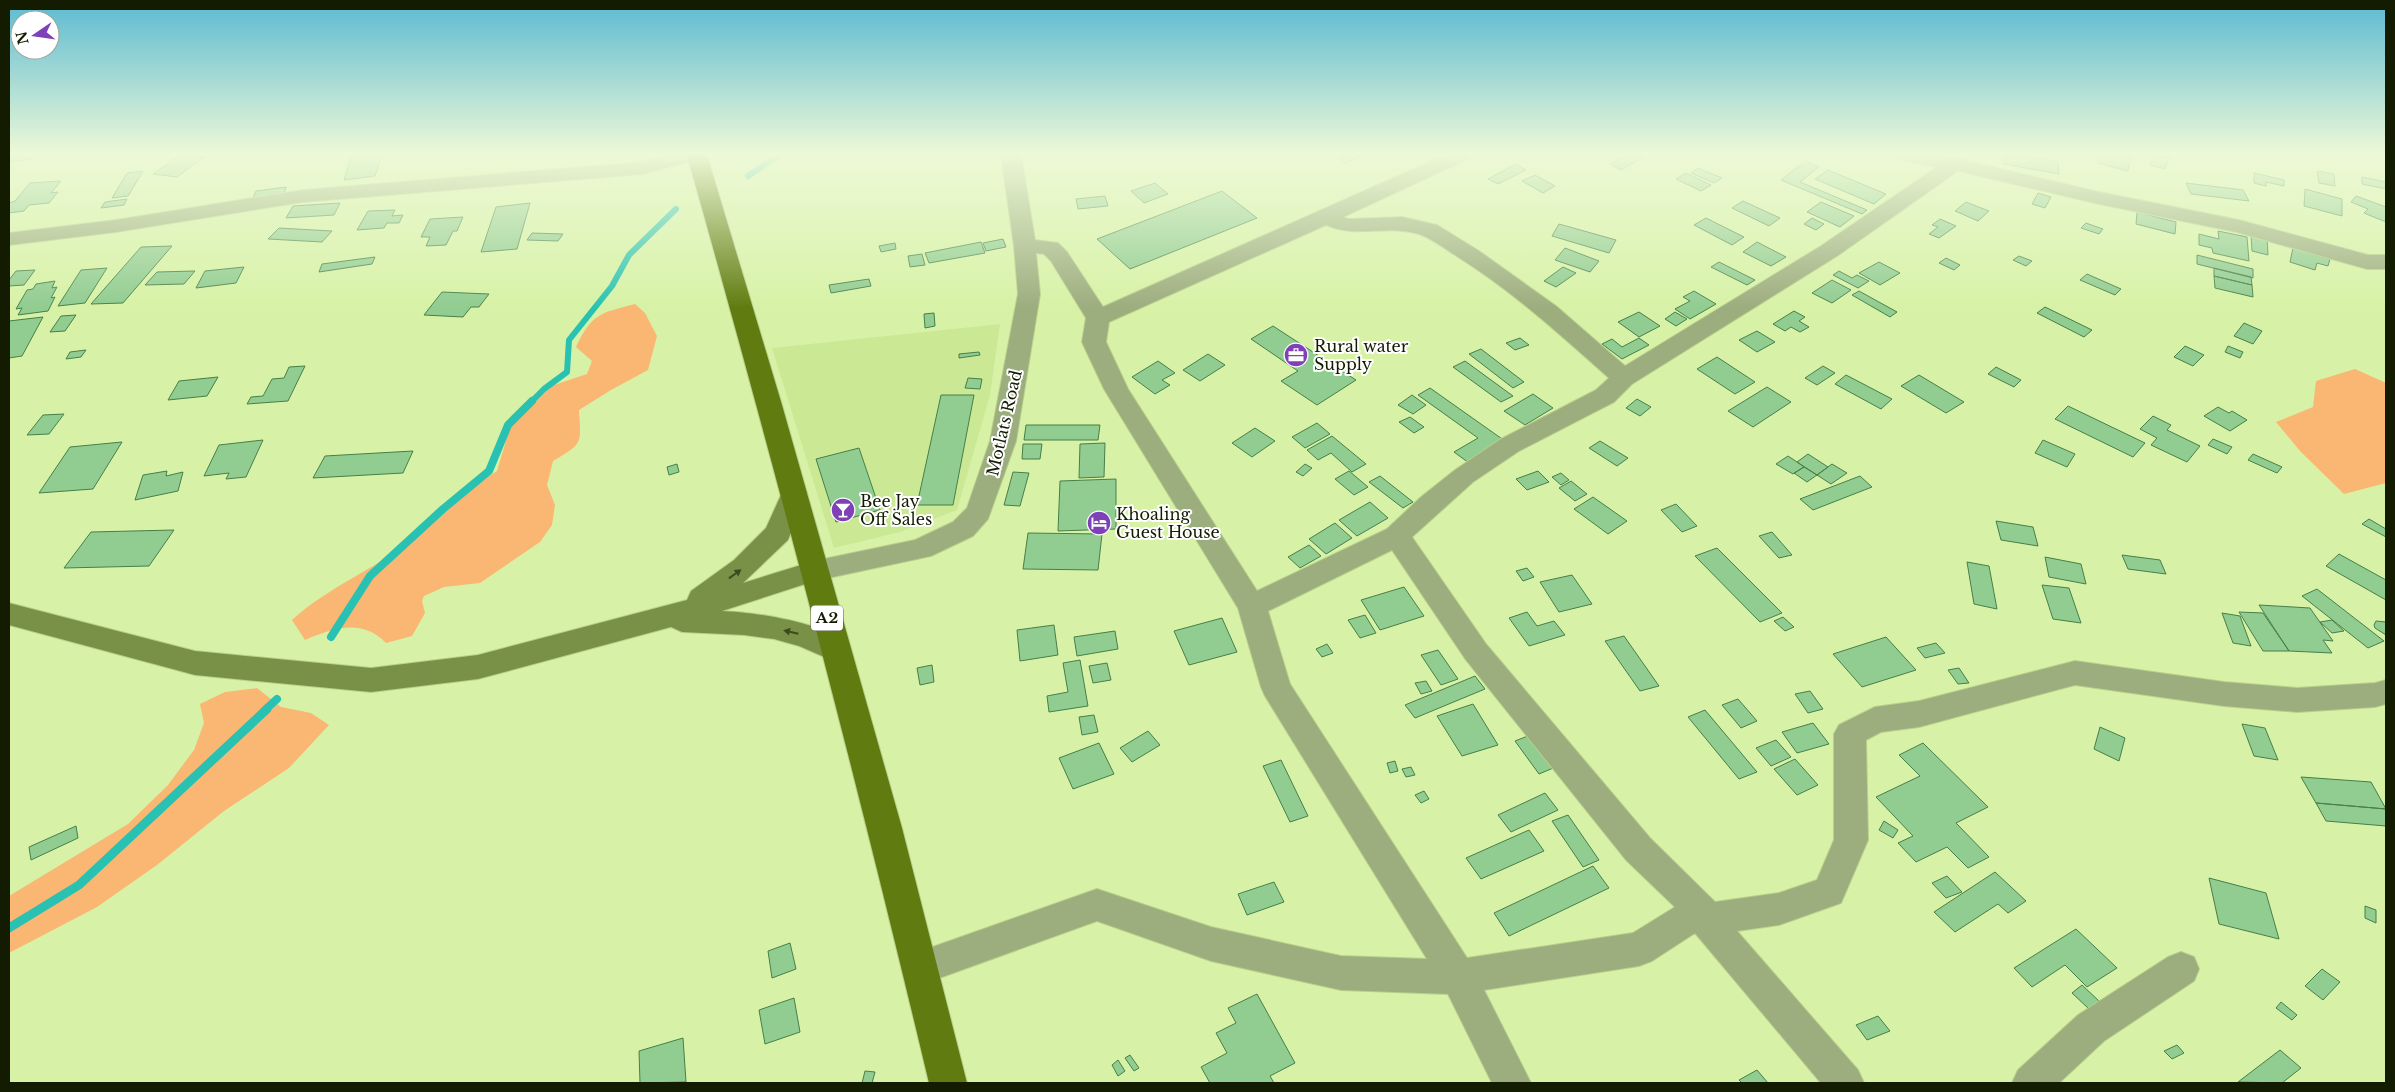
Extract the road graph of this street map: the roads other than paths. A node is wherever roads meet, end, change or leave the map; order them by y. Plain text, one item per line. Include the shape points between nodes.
1 (243, 206) edge
2 (712, 206) edge
3 (1019, 206) edge
4 (1352, 206) edge
5 (1894, 206) edge
6 (2140, 206) edge
7 (1326, 218) junction
8 (9, 239) edge
9 (1025, 246) junction
10 (2386, 262) edge
11 (1098, 318) junction
12 (1623, 378) junction
13 (794, 493) junction
14 (1397, 536) junction
15 (814, 572) junction
16 (1252, 606) junction
17 (9, 614) edge
18 (669, 616) junction
19 (836, 650) junction
20 (2386, 692) edge
21 (1703, 915) junction
22 (920, 968) junction
23 (2181, 969) dead end
24 (1458, 977) junction
25 (948, 1083) edge
26 (1512, 1083) edge
27 (1845, 1083) edge
28 (2031, 1083) edge

1 - 8 street via 134,224
2 - 13 main road, A2
3 - 9 street, Motlats Road
4 - 7 street
5 - 12 street via 1829,251
6 - 10 street via 2239,226 2367,262
7 - 11 street
7 - 12 street via 1346,226 1402,223 1429,230 1548,311
9 - 11 street via 1050,248
9 - 15 street, Motlats Road via 1029,294 1018,362 1003,441 979,512 963,529 921,549
11 - 16 street via 1094,342 1116,389
12 - 14 street via 1605,396 1510,445 1464,476
13 - 15 main road, A2
18 -> 13 main road via 744,567 778,533
14 - 16 street
14 - 21 street via 1476,652 1638,849
15 - 18 main road
15 - 19 main road, A2
16 - 24 street via 1276,687
17 - 18 main road via 195,663 371,680 478,667
19 -> 18 main road via 805,636 764,626
19 - 22 main road, A2
20 - 21 street via 2297,700 2224,694 2075,673 1919,714 1875,720 1850,734 1852,840 1829,892 1779,909
21 - 24 street via 1639,950
21 - 27 street
22 - 24 street via 1097,905 1211,944 1341,973
22 - 25 main road, A2
23 - 28 street via 2091,1028
24 - 26 street

